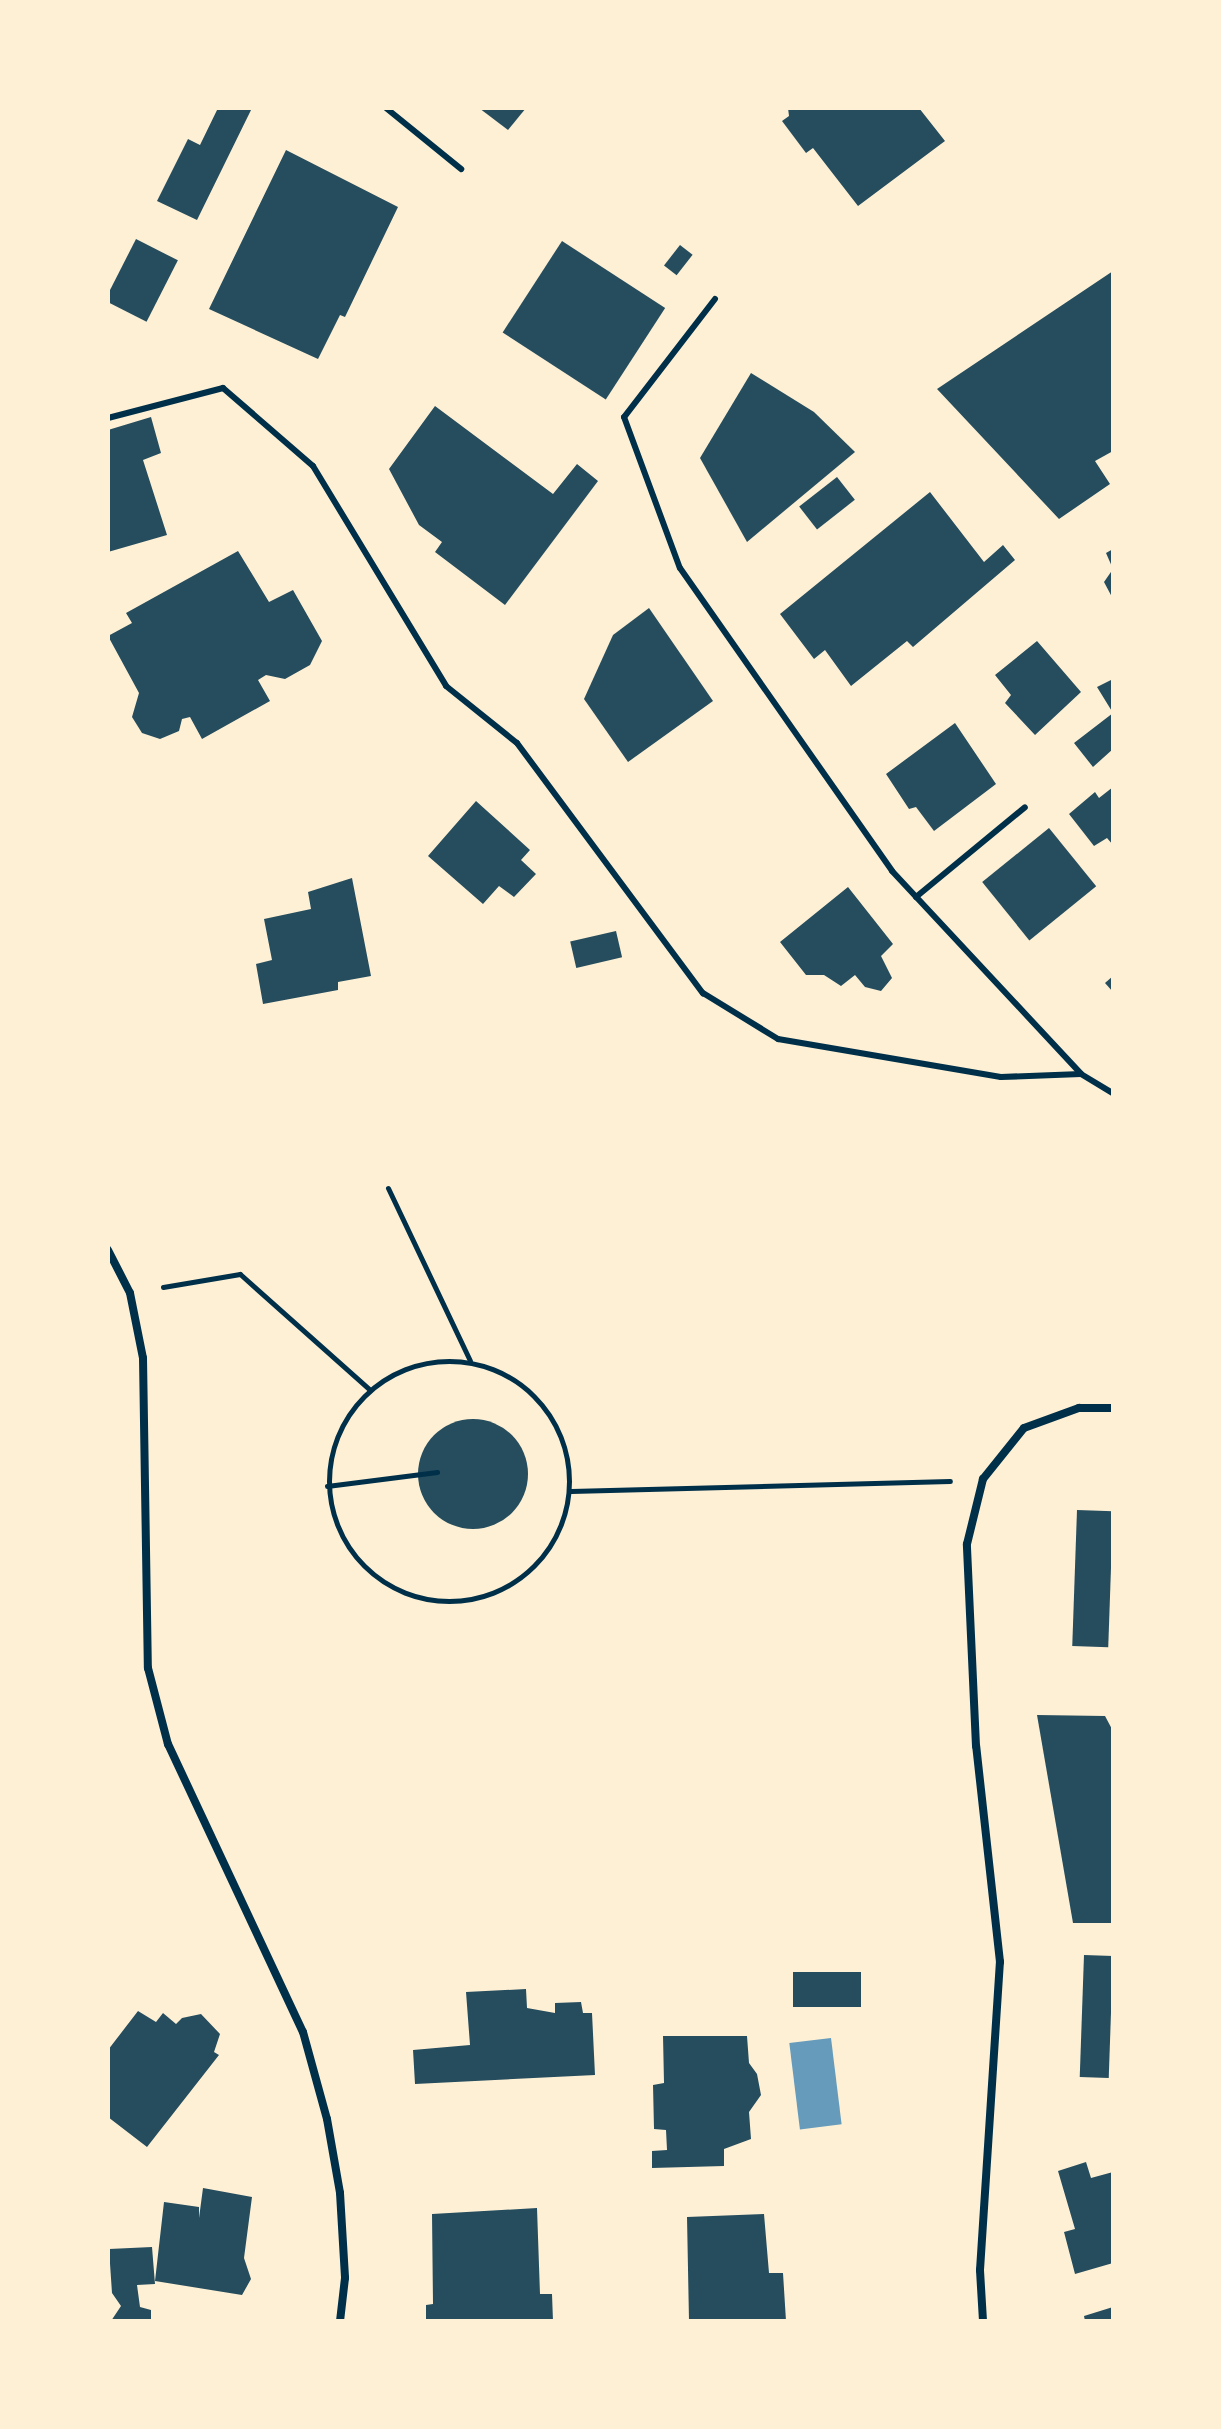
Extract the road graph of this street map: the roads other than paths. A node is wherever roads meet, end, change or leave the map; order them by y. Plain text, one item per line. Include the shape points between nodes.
1 (386, 108) edge
2 (461, 169) dead end
3 (715, 299) dead end
4 (108, 418) edge
5 (1025, 807) dead end
6 (916, 897) junction
7 (1081, 1074) junction
8 (1113, 1093) edge
9 (108, 1250) edge
10 (1113, 1408) edge
11 (340, 2321) edge
12 (983, 2321) edge

1 - 2 lane
3 - 6 lane via 624,417 680,568 892,871
4 - 7 lane via 223,388 313,466 446,686 517,743 703,993 778,1039 1001,1077
5 - 6 lane
6 - 7 lane
7 - 8 lane
9 - 11 street via 130,1293 143,1358 148,1668 168,1744 303,2032 340,2193 345,2278
10 - 12 street via 1079,1408 1024,1428 983,1479 967,1544 976,1746 1000,1962 980,2270

